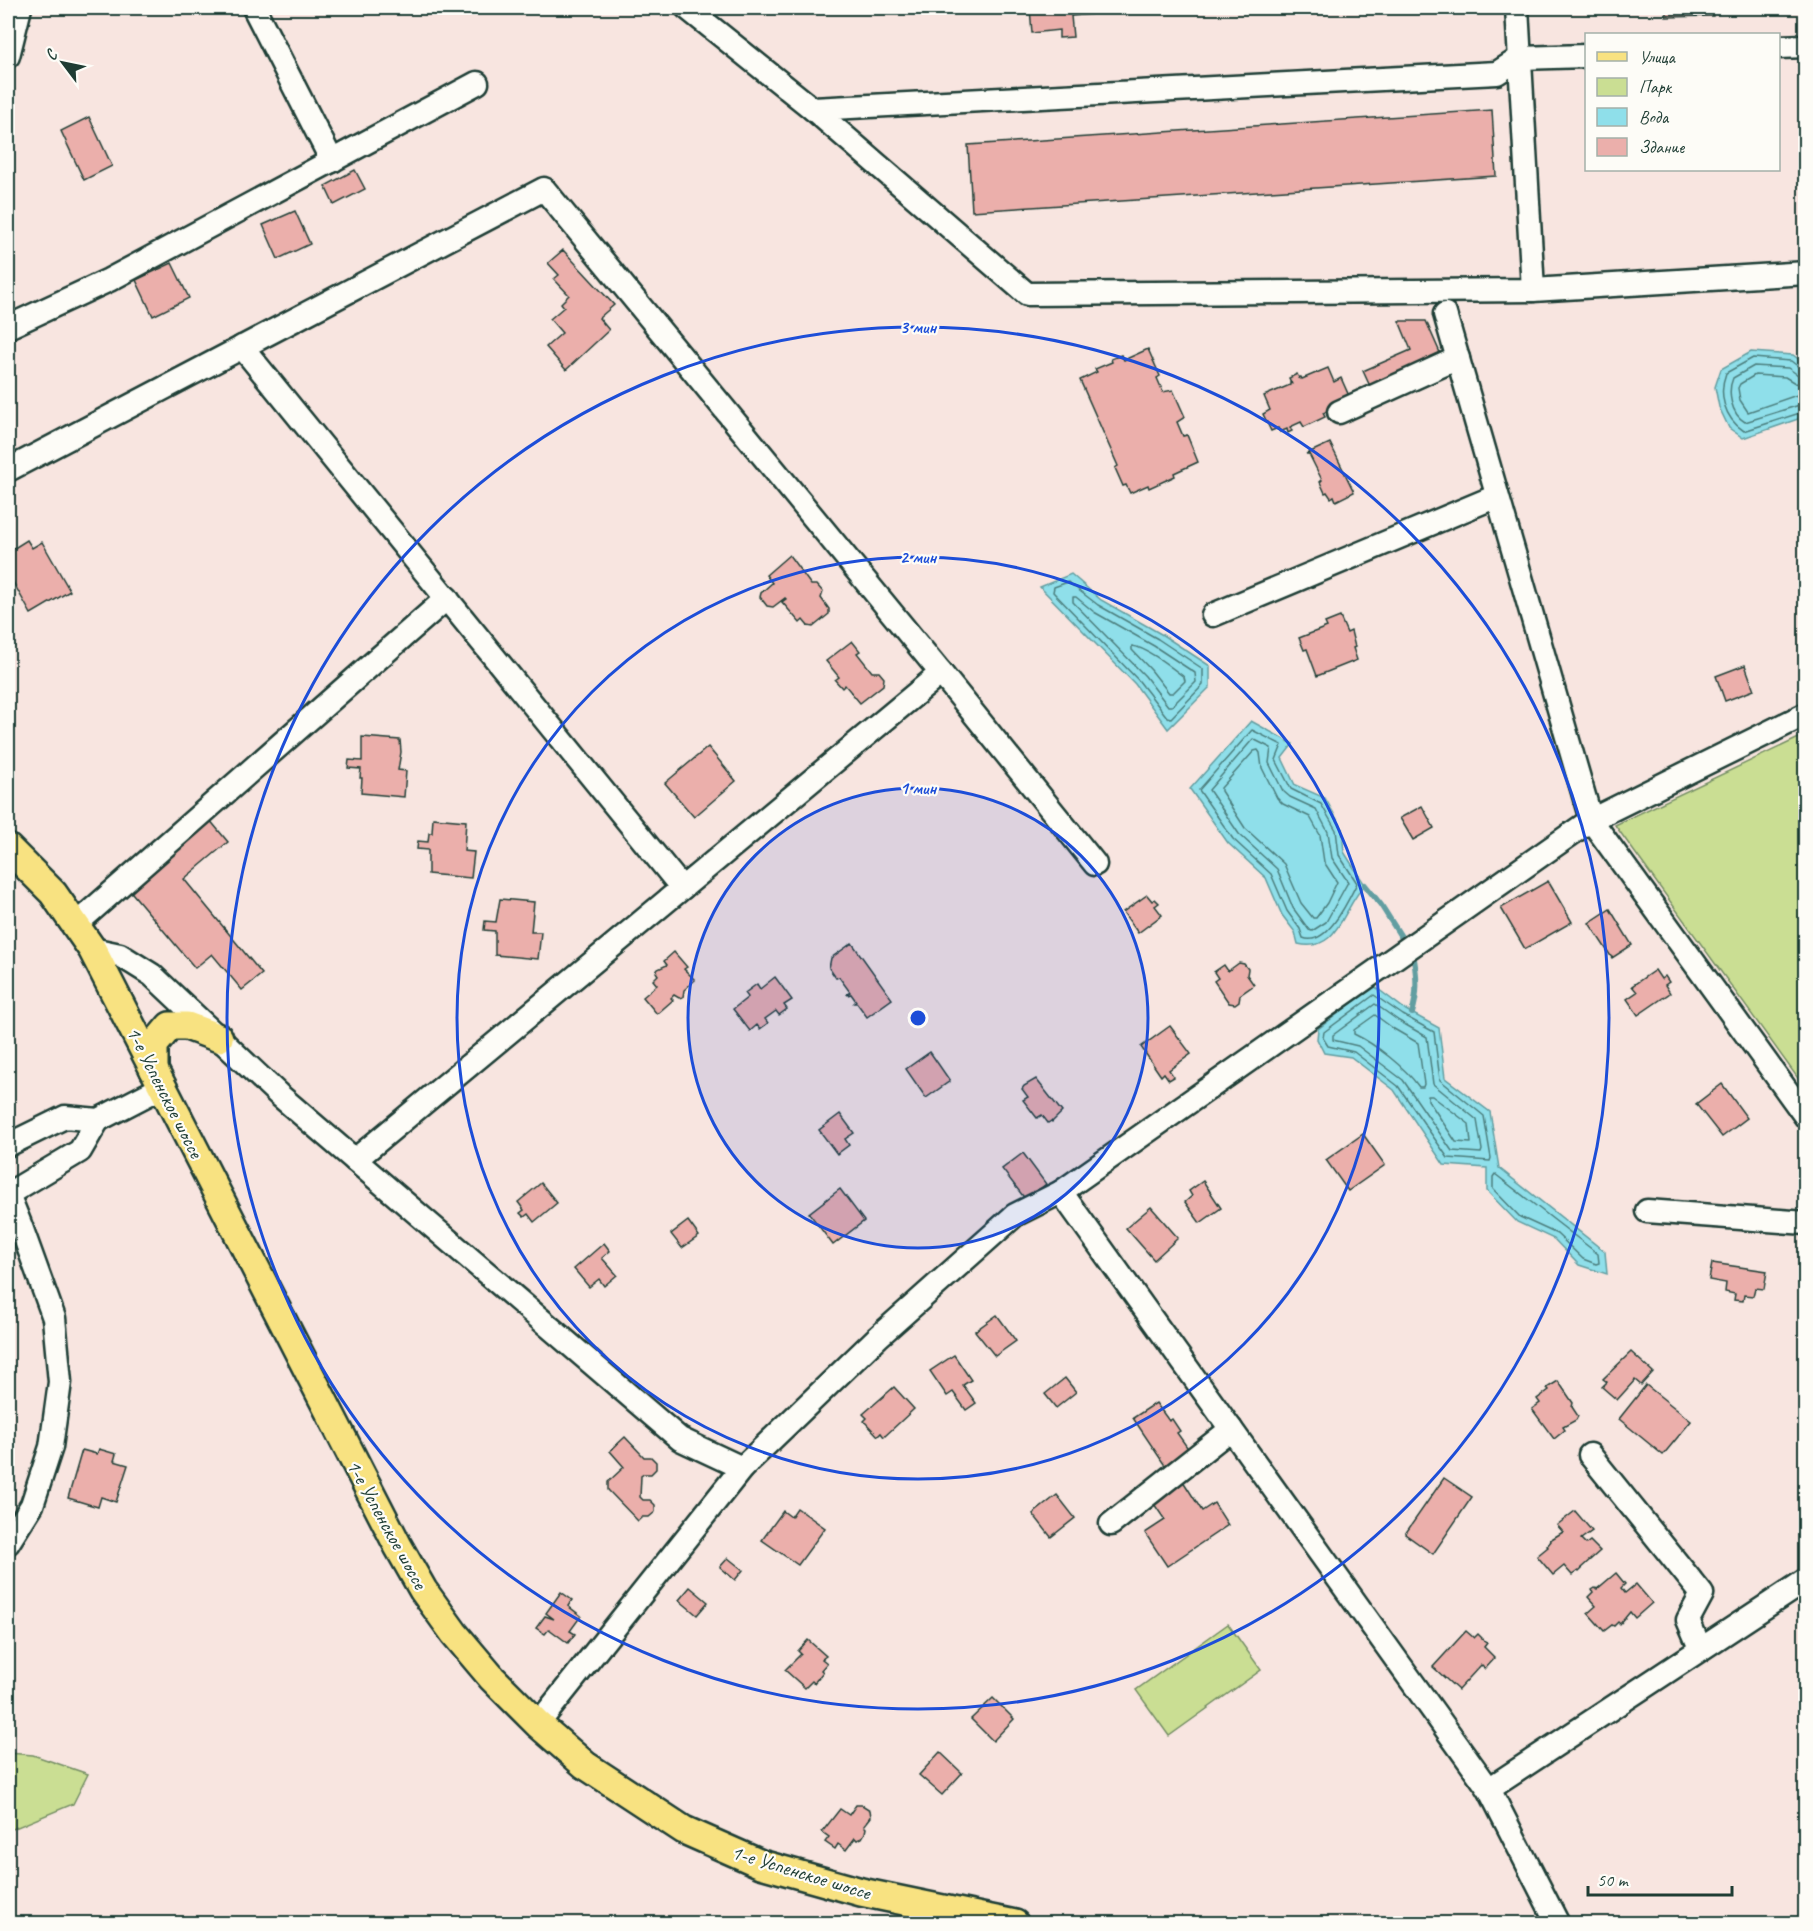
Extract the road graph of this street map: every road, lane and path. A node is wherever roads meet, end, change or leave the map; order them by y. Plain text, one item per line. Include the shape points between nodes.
1 (20, 8) edge
2 (254, 8) edge
3 (687, 8) edge
4 (1517, 8) edge
5 (1806, 46) edge
6 (1780, 47) edge
7 (8, 56) edge
8 (1585, 56) edge
9 (1520, 58) junction
10 (477, 83) dead end
11 (813, 109) junction
12 (332, 161) junction
13 (1806, 273) edge
14 (1533, 290) junction
15 (1445, 314) dead end
16 (8, 327) edge
17 (242, 347) junction
18 (1458, 358) junction
19 (1339, 412) dead end
20 (8, 470) edge
21 (1497, 496) junction
22 (447, 598) junction
23 (1213, 615) dead end
24 (941, 673) junction
25 (1806, 714) edge
26 (1591, 820) junction
27 (8, 848) edge
28 (1095, 864) dead end
29 (682, 888) junction
30 (75, 925) junction
31 (92, 949) junction
32 (219, 1038) junction
33 (158, 1079) junction
34 (1806, 1117) edge
35 (98, 1120) junction
36 (8, 1145) edge
37 (355, 1160) junction
38 (1061, 1192) junction
39 (8, 1194) edge
40 (1647, 1211) dead end
41 (1806, 1223) edge
42 (1231, 1429) junction
43 (1590, 1455) dead end
44 (742, 1468) junction
45 (1111, 1524) dead end
46 (8, 1543) edge
47 (1806, 1580) edge
48 (1700, 1648) junction
49 (538, 1724) junction
50 (1489, 1789) junction
51 (1015, 1923) edge
52 (1558, 1923) edge

1 - 7 street
2 - 12 street
3 - 11 street
4 - 9 street
5 - 6 street
8 - 9 street
9 - 11 street via 1497,73
9 - 14 street
10 - 12 street
11 - 14 street via 1027,294
12 - 16 street via 110,280
13 - 14 street
15 - 18 street
17 - 20 street
17 - 22 street
17 - 24 street via 544,189
18 - 19 street
18 - 21 street
21 - 23 street
21 - 26 street
22 - 29 street
22 - 30 street
24 - 28 street
24 - 29 street
25 - 26 street
26 - 34 street
26 - 38 street
27 - 30 main road, 1-е Успенское шоссе via 53,893
29 - 37 street
30 - 31 main road, 1-е Успенское шоссе
31 - 32 street via 120,955 152,975
31 - 33 main road, 1-е Успенское шоссе
32 - 33 main road via 187,1026 170,1026 154,1045
32 - 37 street
33 - 35 street
33 - 49 main road, 1-е Успенское шоссе via 357,1470 423,1590 492,1678
35 - 36 street via 64,1117
35 - 39 street via 80,1151
37 - 44 street via 680,1439
38 - 42 street
38 - 44 street via 1015,1215 878,1337
39 - 46 street via 54,1318 60,1382 51,1447 32,1505
40 - 41 street
42 - 45 street
42 - 50 street
43 - 48 street via 1702,1594 1688,1620
44 - 49 street
47 - 48 street
48 - 50 street
49 - 51 main road, 1-е Успенское шоссе via 585,1765 634,1798 684,1830 731,1852 861,1892
50 - 52 street

